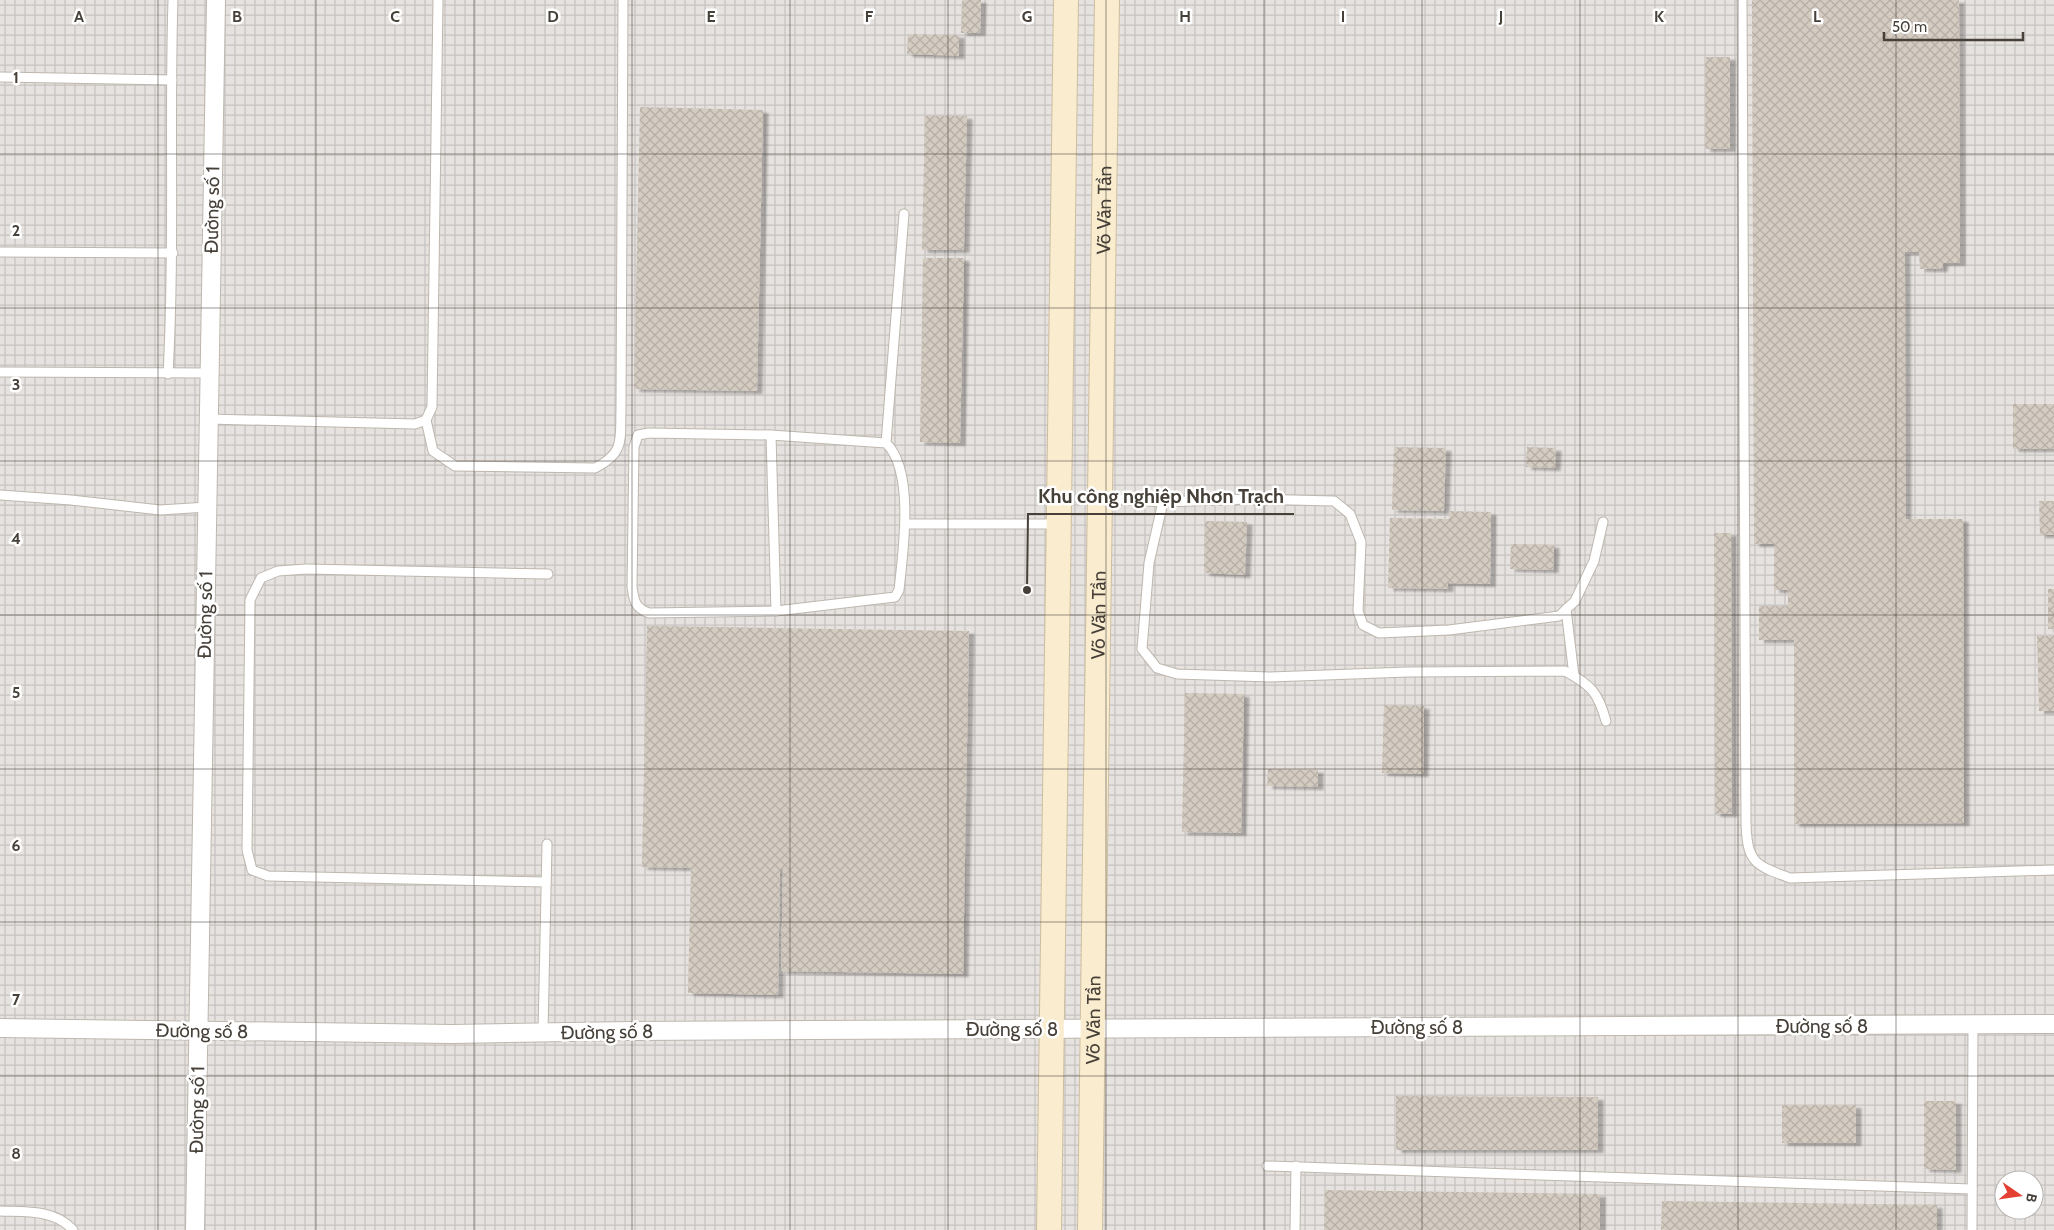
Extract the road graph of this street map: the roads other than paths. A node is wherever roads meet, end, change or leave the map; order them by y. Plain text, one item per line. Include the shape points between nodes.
1 (173, 0) edge
2 (216, 0) edge
3 (438, 0) edge
4 (623, 0) edge
5 (1066, 0) edge
6 (1107, 0) edge
7 (1742, 0) edge
8 (0, 77) edge
9 (172, 80) junction
10 (904, 214) dead end
11 (0, 252) edge
12 (173, 254) junction
13 (0, 372) edge
14 (209, 372) junction
15 (168, 374) junction
16 (208, 419) junction
17 (426, 420) junction
18 (771, 436) junction
19 (886, 443) junction
20 (0, 495) edge
21 (1098, 498) junction
22 (1163, 502) junction
23 (207, 507) junction
24 (1603, 522) dead end
25 (905, 524) junction
26 (1060, 524) junction
27 (548, 574) dead end
28 (1566, 609) junction
29 (776, 610) junction
30 (1574, 676) junction
31 (1606, 721) dead end
32 (547, 844) dead end
33 (2054, 870) edge
34 (546, 882) junction
35 (2054, 1024) edge
36 (1974, 1025) junction
37 (0, 1028) edge
38 (1052, 1029) junction
39 (1093, 1029) junction
40 (198, 1032) junction
41 (543, 1033) junction
42 (1267, 1166) dead end
43 (1296, 1166) junction
44 (1972, 1189) junction
45 (0, 1211) edge
46 (74, 1230) edge
47 (195, 1230) edge
48 (1049, 1230) edge
49 (1090, 1230) edge
50 (1295, 1230) edge
51 (1972, 1230) edge

1 - 9 lane
2 - 14 street, Đường số 1
3 - 17 lane via 432,407
4 - 17 lane via 621,409 620,440 612,460 595,468 455,466 433,450
5 - 26 street, Võ Văn Tần
6 - 21 street, Võ Văn Tần
7 - 33 lane via 1746,822 1750,855 1759,865 1790,878
8 - 9 lane
9 - 12 lane
10 - 19 lane
11 - 12 lane
12 - 15 lane
13 - 15 lane
14 - 15 lane
14 - 16 street, Đường số 1
16 - 17 lane via 415,424
16 - 23 street, Đường số 1
18 - 19 lane
18 - 29 lane
18 - 29 lane via 638,435 634,447 632,587 639,610 649,613
19 - 25 lane via 894,450 900,463
20 - 23 lane via 160,510
21 - 22 lane
21 - 39 street, Võ Văn Tần
22 - 28 lane via 1248,499 1334,501 1350,514 1361,542 1358,611 1363,625 1380,633 1449,630 1559,616
22 - 30 lane via 1150,563 1142,648 1157,668 1177,674 1270,677 1565,671
23 - 40 street, Đường số 1
24 - 28 lane via 1594,561 1575,601
25 - 26 lane
25 - 29 lane via 899,590 895,597
26 - 38 street, Võ Văn Tần
27 - 34 lane via 306,569 278,571 261,578 250,600 247,850 252,870 268,876
28 - 30 lane
30 - 31 lane via 1587,683 1602,706
32 - 34 lane
34 - 41 lane
35 - 36 street, Đường số 8
36 - 39 street, Đường số 8
36 - 44 lane
37 - 40 street, Đường số 8
38 - 39 street, Đường số 8
38 - 41 street, Đường số 8
38 - 48 street, Võ Văn Tần
39 - 49 street, Võ Văn Tần
40 - 41 street, Đường số 8
40 - 47 street, Đường số 1
42 - 43 lane
43 - 44 lane
43 - 50 lane
44 - 51 lane
45 - 46 lane via 41,1212

